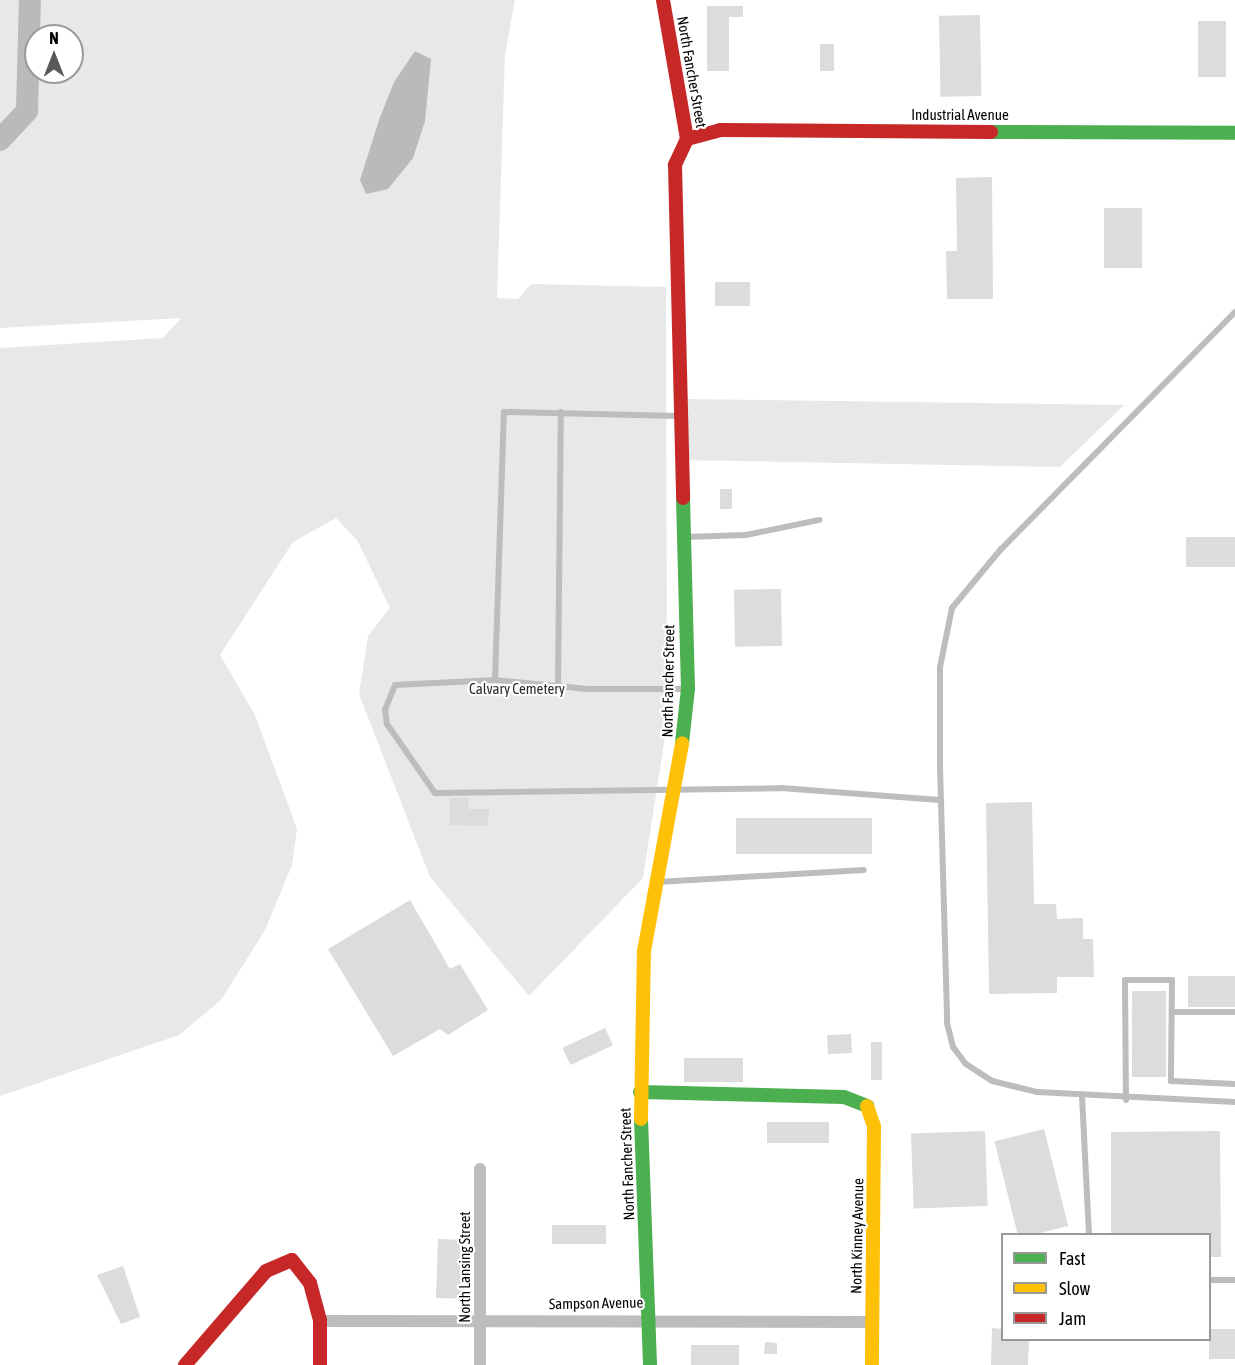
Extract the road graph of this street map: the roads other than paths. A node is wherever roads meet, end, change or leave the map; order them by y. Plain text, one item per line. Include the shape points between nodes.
1 (663, 0) edge
2 (1235, 133) edge
3 (687, 139) junction
4 (1235, 312) edge
5 (561, 412) junction
6 (683, 416) junction
7 (819, 520) dead end
8 (685, 537) junction
9 (495, 680) junction
10 (558, 684) junction
11 (688, 689) junction
12 (675, 793) junction
13 (940, 800) junction
14 (864, 870) dead end
15 (654, 882) junction
16 (1172, 1012) junction
17 (1235, 1012) edge
18 (1235, 1084) edge
19 (640, 1092) junction
20 (1082, 1096) junction
21 (1126, 1100) junction
22 (1235, 1102) edge
23 (480, 1169) dead end
24 (1089, 1233) edge
25 (1211, 1280) edge
26 (1235, 1280) edge
27 (650, 1318) junction
28 (480, 1319) junction
29 (320, 1320) junction
30 (873, 1322) junction
31 (185, 1365) edge
32 (320, 1365) edge
33 (480, 1365) edge
34 (650, 1365) edge
35 (872, 1365) edge

1 - 3 street, North Fancher Street
2 - 3 street, Industrial Avenue via 720,130
3 - 6 street, North Fancher Street via 675,165
4 - 13 lane via 1001,549 952,608 940,667
5 - 6 lane
5 - 9 lane via 504,412
5 - 10 lane
6 - 8 street, North Fancher Street
7 - 8 lane via 746,535
8 - 11 street, North Fancher Street
9 - 10 lane
9 - 12 lane via 395,685 388,693 387,724 435,793 647,788
10 - 11 lane
11 - 12 street, North Fancher Street
12 - 13 lane via 781,788
12 - 15 street, North Fancher Street
13 - 20 lane via 947,1023 953,1047 966,1064 992,1081
14 - 15 lane
15 - 19 street, North Fancher Street via 644,951
16 - 17 lane
16 - 18 lane via 1171,1081
16 - 21 lane via 1172,980 1125,980
19 - 27 street, North Fancher Street
19 - 30 street, North Kinney Avenue via 844,1096 869,1107 874,1126
20 - 21 lane
20 - 24 lane
21 - 22 lane
23 - 28 street, North Lansing Street
25 - 26 lane
27 - 28 street, Sampson Avenue
27 - 30 street, Sampson Avenue
27 - 34 street, North Fancher Street
28 - 29 street, Sampson Avenue
28 - 33 street, North Lansing Street
29 - 31 street via 310,1283 292,1260 266,1271
29 - 32 street
30 - 35 street, North Kinney Avenue

